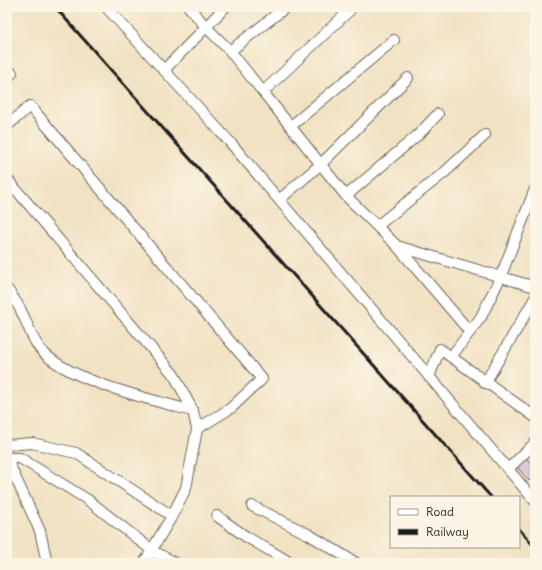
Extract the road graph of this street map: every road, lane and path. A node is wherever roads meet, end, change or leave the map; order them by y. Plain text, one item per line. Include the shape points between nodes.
1 (106, 7) edge
2 (189, 7) edge
3 (225, 7) edge
4 (286, 7) edge
5 (348, 7) edge
6 (206, 27) junction
7 (394, 40) dead end
8 (230, 51) junction
9 (165, 69) junction
10 (408, 78) dead end
11 (263, 92) junction
12 (438, 114) dead end
13 (7, 126) edge
14 (291, 126) junction
15 (485, 135) dead end
16 (321, 164) junction
17 (7, 179) edge
18 (535, 189) edge
19 (346, 196) junction
20 (279, 200) junction
21 (377, 226) junction
22 (397, 246) junction
23 (500, 278) junction
24 (535, 288) edge
25 (7, 289) edge
26 (535, 298) edge
27 (470, 332) junction
28 (451, 357) junction
29 (429, 377) junction
30 (485, 383) junction
31 (193, 411) junction
32 (535, 417) edge
33 (197, 429) junction
34 (535, 443) edge
35 (7, 445) edge
36 (7, 458) edge
37 (508, 469) junction
38 (535, 501) edge
39 (252, 506) dead end
40 (172, 516) junction
41 (217, 516) dead end
42 (153, 551) junction
43 (46, 563) edge
44 (144, 563) edge
45 (175, 563) edge
46 (291, 563) edge
47 (356, 563) edge

1 - 9 street
2 - 6 street
3 - 6 street
4 - 8 street
5 - 11 street via 350,10
6 - 8 street
6 - 9 street
7 - 14 street
8 - 11 street
9 - 20 street
10 - 16 street
11 - 14 street
12 - 19 street via 419,134
13 - 33 street via 30,106 262,379 231,408
14 - 16 street
15 - 21 street via 445,172
16 - 19 street
16 - 20 street
17 - 31 street via 174,375
18 - 23 street
19 - 21 street
20 - 29 street
21 - 22 street
22 - 23 street
22 - 27 street
23 - 24 street
23 - 27 street via 481,317
25 - 31 street via 41,350 61,366 140,397
26 - 30 street
27 - 28 street
28 - 29 street via 440,349
28 - 30 street
29 - 37 street
30 - 32 street
31 - 33 street
33 - 40 street via 186,488
34 - 37 street
35 - 40 street via 32,443 76,453
36 - 42 street via 20,458 88,500
36 - 43 street via 40,531
37 - 38 street
39 - 47 street via 308,534
40 - 42 street
41 - 46 street
42 - 44 street
42 - 45 street

